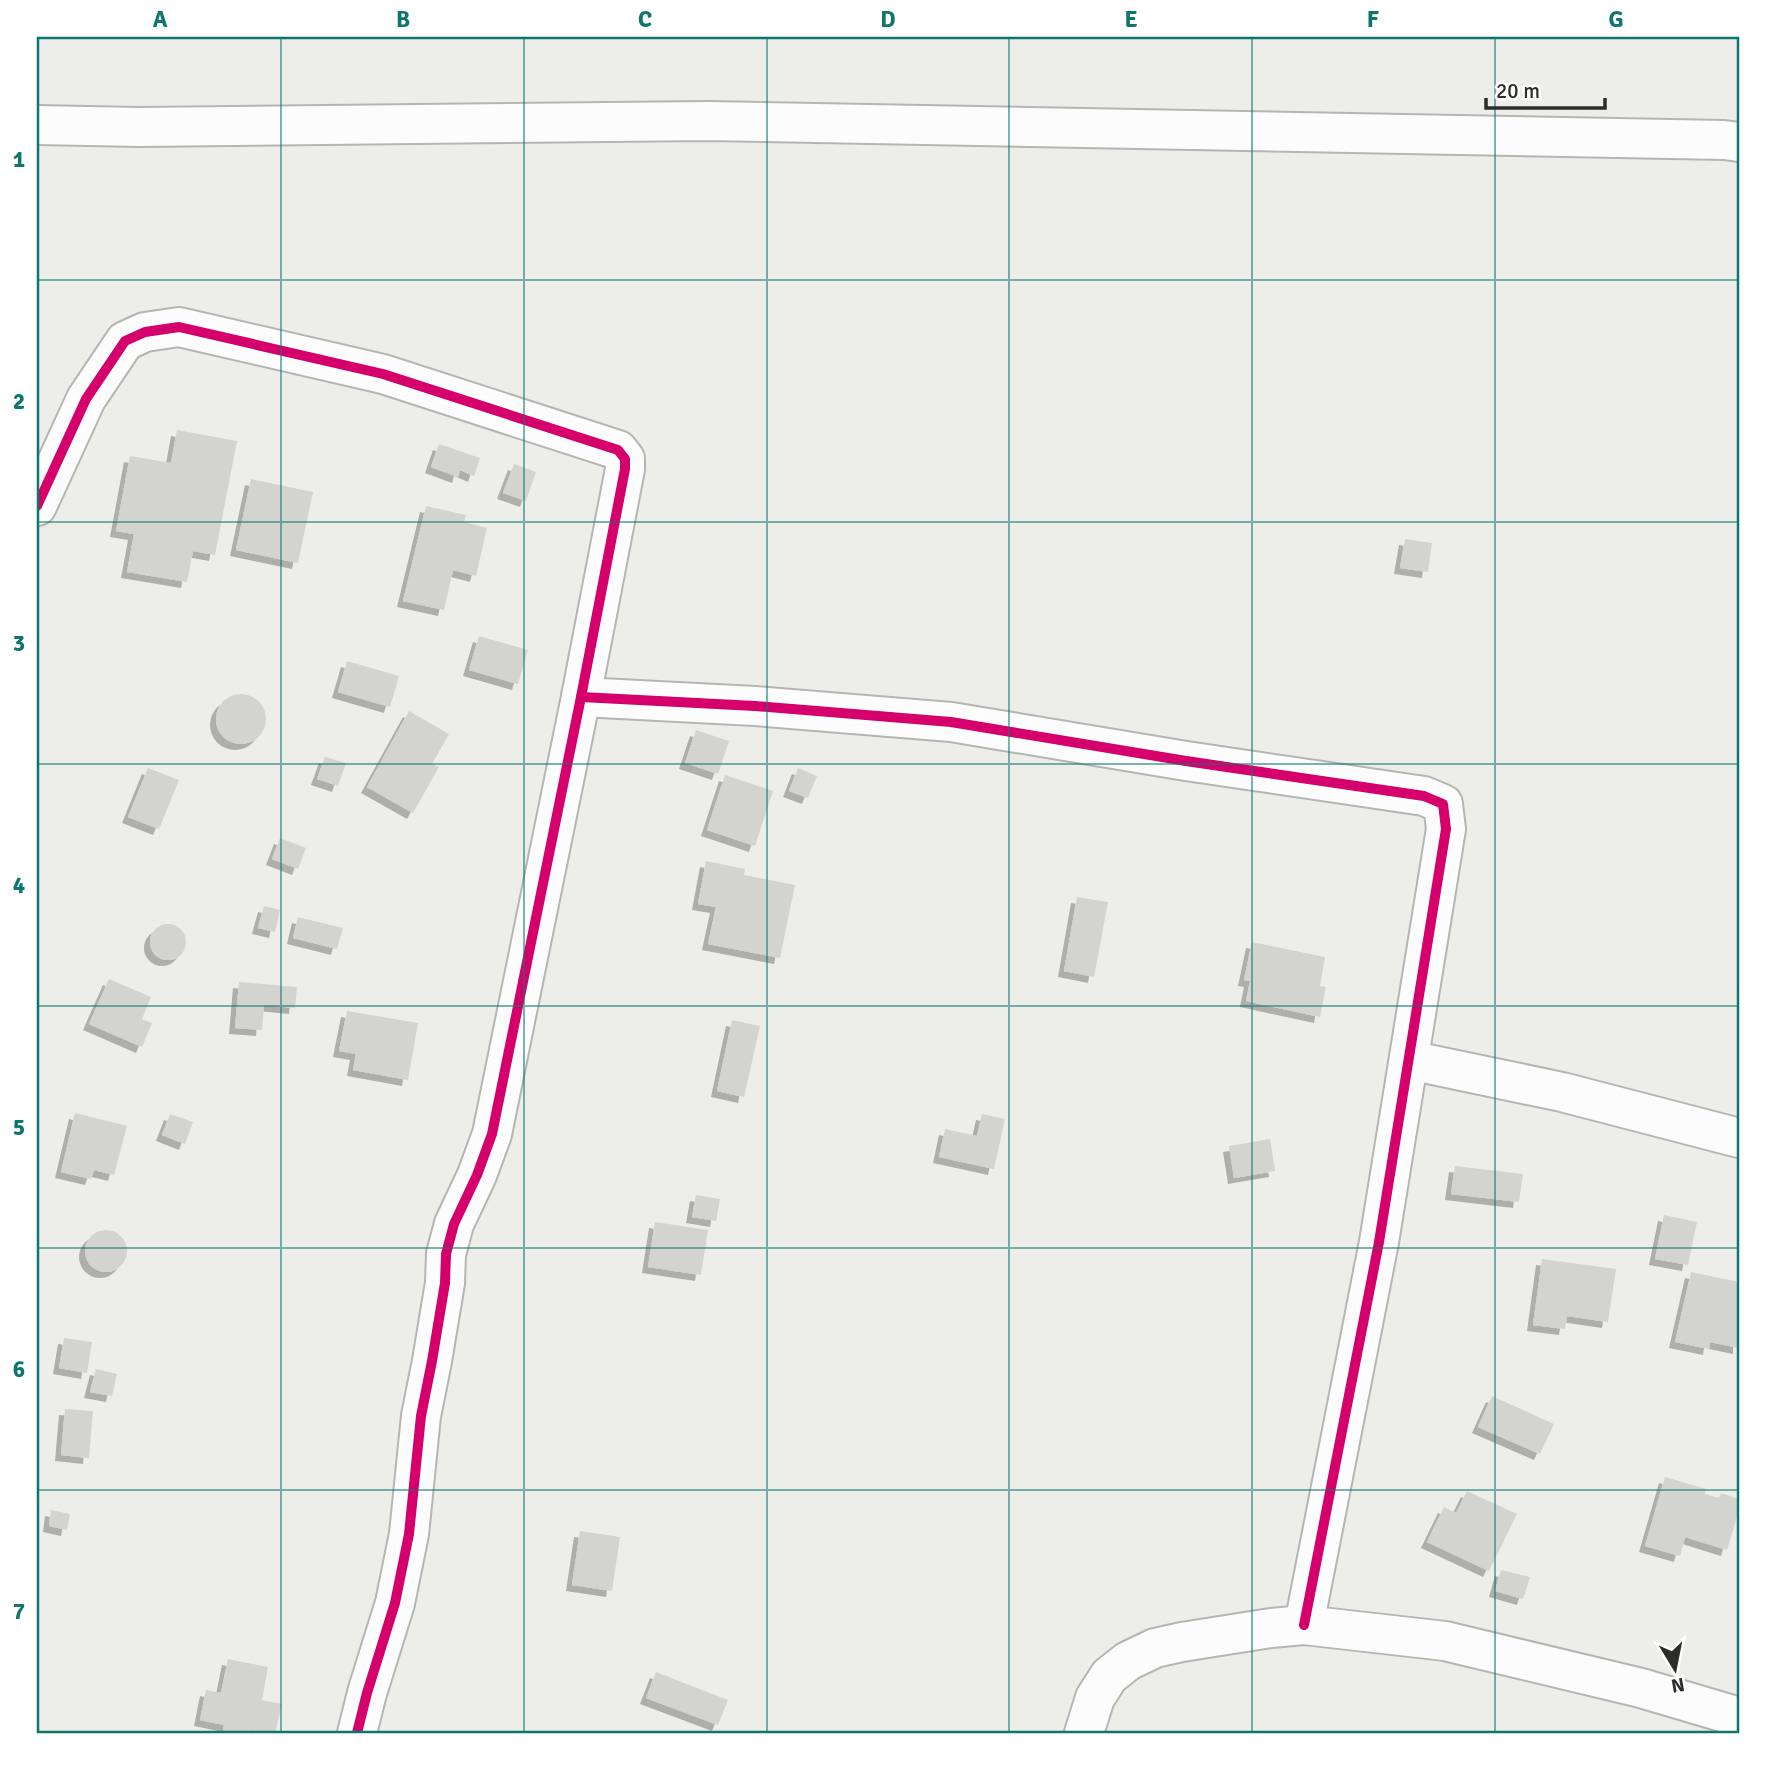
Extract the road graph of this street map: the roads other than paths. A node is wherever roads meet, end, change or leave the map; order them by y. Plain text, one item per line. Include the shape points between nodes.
1 (37, 125) edge
2 (1739, 142) edge
3 (37, 506) edge
4 (581, 697) junction
5 (1409, 1060) junction
6 (1739, 1138) edge
7 (1304, 1625) junction
8 (1739, 1717) edge
9 (357, 1733) edge
10 (1084, 1733) edge

1 - 2 street via 708,121
3 - 4 street via 86,398 125,341 145,332 179,327 383,374 618,450 625,469
4 - 5 street via 951,722 1424,796 1443,804 1446,829
4 - 9 street via 492,1134 453,1224 446,1254 421,1416 409,1534 395,1602
5 - 6 street
5 - 7 street via 1379,1242
7 - 8 street via 1445,1641 1641,1688
7 - 10 street via 1182,1642 1128,1661 1109,1676 1095,1698

